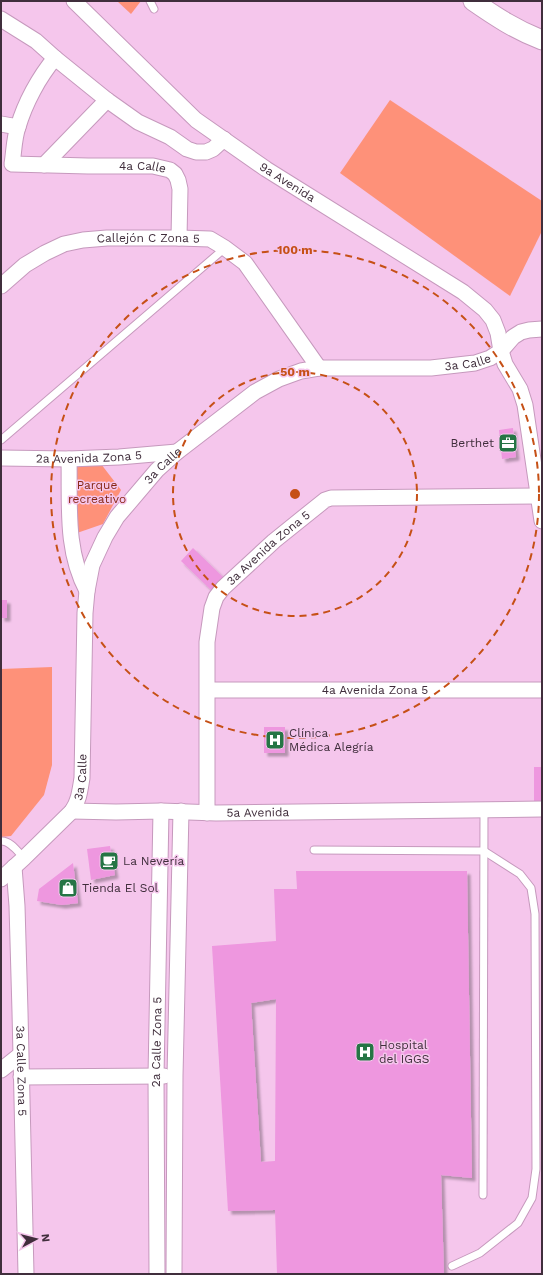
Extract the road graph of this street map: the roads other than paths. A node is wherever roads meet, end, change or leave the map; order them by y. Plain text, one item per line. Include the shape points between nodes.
1 (74, 1) edge
2 (150, 1) edge
3 (473, 1) edge
4 (154, 9) dead end
5 (1, 19) edge
6 (542, 40) edge
7 (55, 58) junction
8 (107, 100) junction
9 (1, 124) edge
10 (18, 127) junction
11 (224, 139) junction
12 (44, 165) junction
13 (179, 238) junction
14 (225, 248) junction
15 (1, 286) edge
16 (542, 329) edge
17 (501, 351) junction
18 (320, 368) junction
19 (1, 440) edge
20 (177, 452) junction
21 (1, 458) edge
22 (69, 459) junction
23 (538, 496) junction
24 (542, 521) edge
25 (87, 591) junction
26 (208, 690) junction
27 (542, 690) edge
28 (542, 809) edge
29 (72, 811) junction
30 (161, 811) junction
31 (181, 811) junction
32 (484, 811) junction
33 (207, 812) junction
34 (1, 841) edge
35 (314, 850) dead end
36 (484, 851) junction
37 (19, 863) junction
38 (1, 879) edge
39 (20, 1055) junction
40 (1, 1070) edge
41 (156, 1076) junction
42 (175, 1076) junction
43 (21, 1077) junction
44 (483, 1195) dead end
45 (452, 1266) dead end
46 (26, 1274) edge
47 (158, 1274) edge
48 (174, 1274) edge

1 - 11 street, 9a Avenida via 196,120
2 - 4 lane
3 - 6 street via 507,24
5 - 7 street via 36,41
7 - 8 street
7 - 10 street, 4a Calle via 36,85
8 - 11 street via 138,122 192,151 206,152
8 - 12 street
9 - 10 street
10 - 12 street, 4a Calle via 12,164
11 - 17 street, 9a Avenida via 273,173 463,292 493,320
12 - 13 street, 4a Calle via 153,166 170,170 175,174 180,189
13 - 14 street, Callejón C Zona 5 via 210,239
13 - 15 street, Callejón C Zona 5 via 107,238 64,244 32,261
14 - 18 street, Callejón C Zona 5 via 246,263
14 - 19 lane
16 - 17 street via 521,332
17 - 18 street, 3a Calle via 490,358 458,366
17 - 23 street, 9a Avenida via 525,405
18 - 20 street, 3a Calle via 301,371 279,379 256,392
20 - 22 street, 2a Avenida Zona 5
20 - 25 street, 3a Calle via 157,470 117,517 92,565
21 - 22 street, 2a Avenida Zona 5
22 - 25 street via 70,541 80,579
23 - 24 street, 9a Avenida
23 - 26 street, 3a Avenida Zona 5 via 339,497 325,500 274,541 216,597 207,642
25 - 29 street, 3a Calle via 82,778 79,796
26 - 27 street, 4a Avenida Zona 5
26 - 33 street, 3a Avenida Zona 5
28 - 32 street, 5a Avenida
29 - 30 street, 5a Avenida
29 - 37 street
30 - 31 street, 5a Avenida
30 - 41 street, 2a Calle Zona 5
31 - 33 street, 5a Avenida
31 - 42 street, 2a Calle Zona 5
32 - 33 street, 5a Avenida
32 - 36 lane
34 - 37 lane via 8,842
35 - 36 lane
36 - 44 lane
36 - 45 lane via 520,874 531,888 535,914 536,1169 532,1198 518,1223 480,1253
37 - 38 street
37 - 39 street, 3a Calle Zona 5 via 17,914
39 - 40 street
39 - 43 street, 3a Calle Zona 5
41 - 42 street
41 - 43 street
41 - 47 street, 2a Calle Zona 5
42 - 48 street, 2a Calle Zona 5
43 - 46 street, 3a Calle Zona 5

